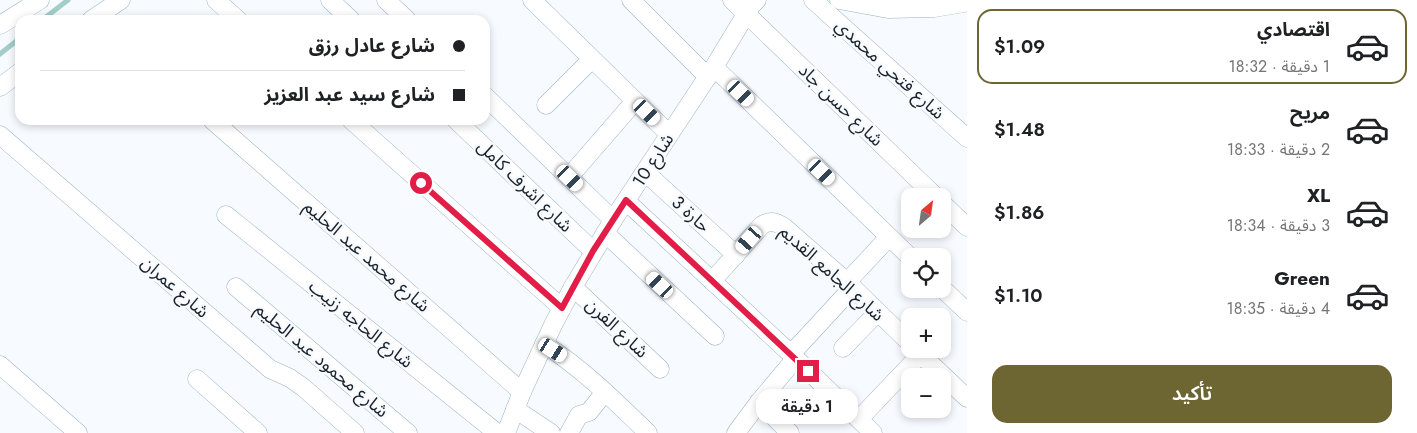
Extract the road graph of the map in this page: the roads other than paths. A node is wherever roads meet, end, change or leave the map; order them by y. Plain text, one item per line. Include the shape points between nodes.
1 (40, 0) edge
2 (121, 0) edge
3 (216, 0) edge
4 (330, 0) edge
5 (386, 0) edge
6 (532, 0) edge
7 (630, 0) edge
8 (732, 0) edge
9 (757, 0) edge
10 (813, 0) edge
11 (838, 0) edge
12 (967, 2) edge
13 (915, 4) edge
14 (746, 14) junction
15 (16, 15) edge
16 (100, 15) edge
17 (232, 15) edge
18 (346, 15) edge
19 (402, 15) edge
20 (15, 16) edge
21 (0, 25) edge
22 (592, 60) junction
23 (711, 72) junction
24 (15, 76) edge
25 (0, 87) edge
26 (490, 101) edge
27 (635, 101) junction
28 (546, 105) dead end
29 (218, 125) edge
30 (357, 125) edge
31 (461, 125) edge
32 (669, 134) junction
33 (0, 135) edge
34 (967, 138) edge
35 (645, 172) junction
36 (570, 178) junction
37 (927, 188) edge
38 (626, 200) junction
39 (951, 212) edge
40 (226, 215) dead end
41 (609, 227) junction
42 (967, 227) edge
43 (889, 237) junction
44 (901, 248) edge
45 (593, 251) junction
46 (736, 255) junction
47 (712, 281) junction
48 (850, 285) junction
49 (236, 287) dead end
50 (573, 287) junction
51 (951, 297) edge
52 (562, 308) junction
53 (878, 312) junction
54 (967, 312) edge
55 (901, 334) edge
56 (715, 336) dead end
57 (544, 344) junction
58 (843, 348) dead end
59 (793, 356) junction
60 (909, 358) edge
61 (925, 358) edge
62 (0, 365) edge
63 (660, 369) dead end
64 (197, 379) dead end
65 (522, 392) junction
66 (605, 392) junction
67 (967, 398) edge
68 (759, 402) junction
69 (515, 409) junction
70 (859, 419) junction
71 (351, 432) edge
72 (78, 433) edge
73 (258, 433) edge
74 (408, 433) edge
75 (497, 433) edge
76 (506, 433) edge
77 (551, 433) edge
78 (569, 433) edge
79 (648, 433) edge
80 (736, 433) edge
81 (790, 433) edge
82 (873, 433) edge

1 - 15 street
2 - 16 street
3 - 17 street
4 - 18 street
5 - 19 street
6 - 22 street
7 - 23 street
8 - 14 street, شارع حسن جاد
9 - 14 street, شارع 10
10 - 34 street, شارع فتحي محمدي
11 - 13 street via 888,9
12 - 13 street via 934,8
14 - 23 street, شارع 10
14 - 37 street, شارع حسن جاد
20 - 21 street
22 - 27 street
22 - 28 street
23 - 32 street, شارع 10
23 - 43 street
24 - 25 street
26 - 36 street
27 - 32 street
27 - 36 street
29 - 65 street, شارع محمد عبد الحليم
30 - 52 street
31 - 45 street, شارع اشرف كامل
32 - 35 street, شارع 10
33 - 71 street, شارع عمران via 270,369 304,388
35 - 38 street, شارع 10
35 - 46 street, حارة 3
36 - 41 street
38 - 41 street, شارع 10
38 - 47 street
39 - 42 street
40 - 75 street, شارع الحاجه زنيب
41 - 45 street, شارع 10
41 - 56 street
43 - 44 street
43 - 48 street
45 - 50 street, شارع 10
46 - 47 street, شارع الجامع القديم
46 - 48 street, شارع الجامع القديم via 762,225 777,223
47 - 59 street
48 - 53 street, شارع الجامع القديم
48 - 59 street
49 - 74 street, شارع محمود عبد الحليم
50 - 52 street, شارع 10
50 - 63 street, شارع الفرن
51 - 54 street
52 - 57 street, شارع 10
53 - 55 street, شارع الجامع القديم
53 - 58 street
57 - 65 street, شارع 10
57 - 66 street
59 - 68 street
59 - 70 street
60 - 70 street
61 - 67 street, شارع الجامع القديم
62 - 72 street
64 - 73 street
65 - 69 street, شارع 10
66 - 78 street via 589,412 579,416
66 - 79 street
68 - 80 street
68 - 81 street
69 - 76 street, شارع 10
69 - 77 street
70 - 82 street

